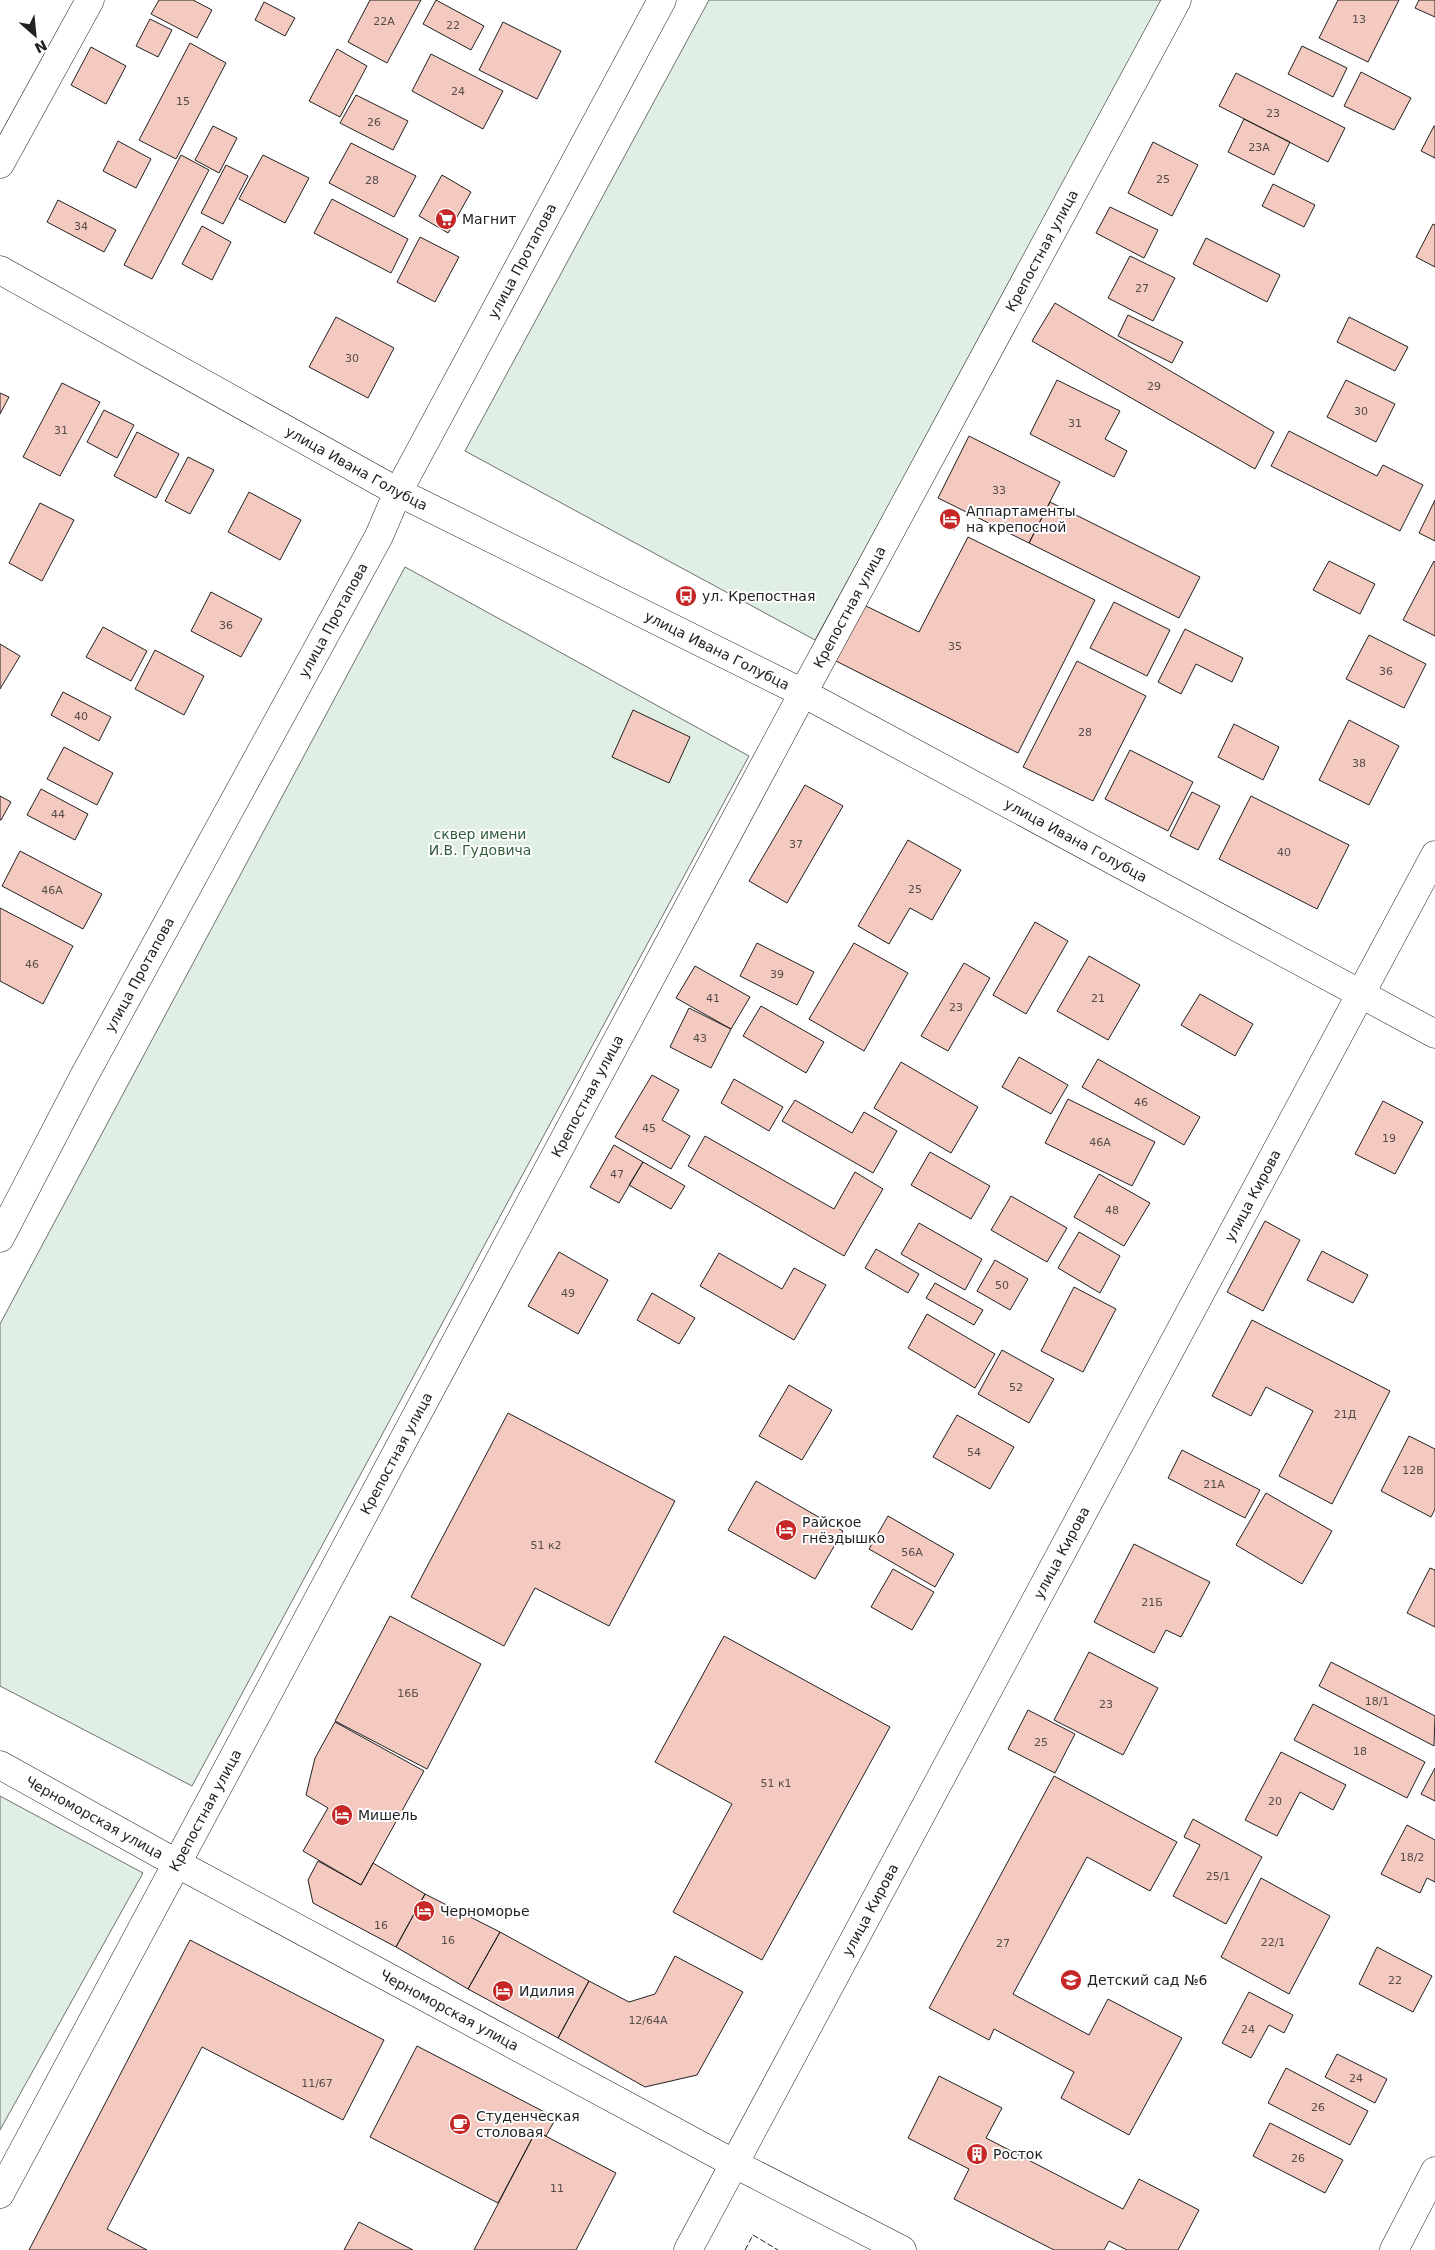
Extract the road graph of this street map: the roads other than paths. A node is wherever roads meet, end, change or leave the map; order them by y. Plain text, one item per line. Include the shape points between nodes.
1 (90, 0) edge
2 (662, 0) edge
3 (1177, 0) edge
4 (0, 164) edge
5 (0, 270) edge
6 (398, 492) junction
7 (803, 693) junction
8 (1435, 856) edge
9 (1360, 994) junction
10 (1435, 1034) edge
11 (0, 1238) edge
12 (0, 1765) edge
13 (178, 1864) junction
14 (735, 2164) junction
15 (1435, 2171) edge
16 (0, 2194) edge
17 (688, 2250) edge
18 (902, 2250) edge
19 (1394, 2250) edge

1 - 4 street
2 - 6 street, улица Протапова
3 - 7 street, Крепостная улица
5 - 6 street, улица Ивана Голубца
6 - 7 street, улица Ивана Голубца
6 - 11 street, улица Протапова via 379,536 83,1078
7 - 9 street, улица Ивана Голубца
7 - 13 street, Крепостная улица
8 - 9 street, улица Кирова
9 - 10 street, улица Ивана Голубца
9 - 14 street, улица Кирова
12 - 13 street, Черноморская улица
13 - 14 street, Черноморская улица
13 - 16 street, Крепостная улица
14 - 17 street, улица Кирова
14 - 18 street, Черноморская улица
15 - 19 street

